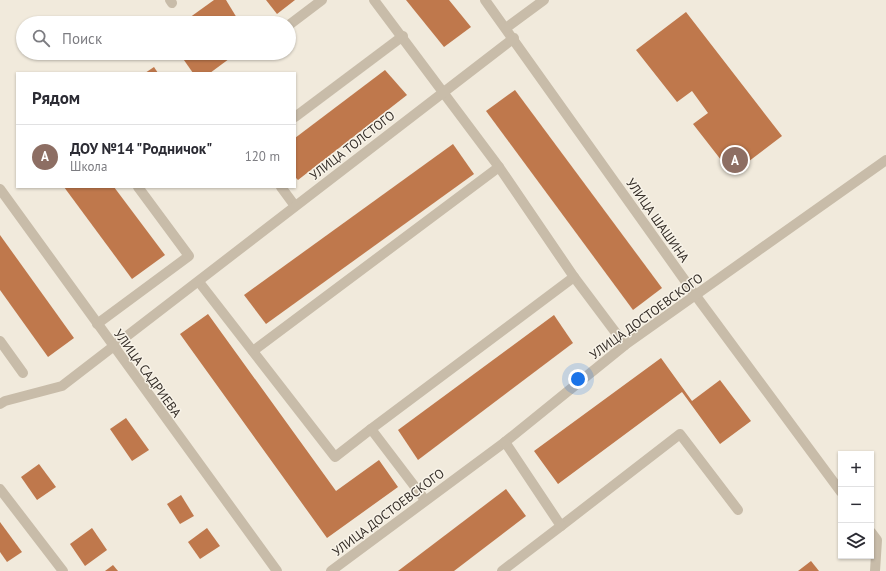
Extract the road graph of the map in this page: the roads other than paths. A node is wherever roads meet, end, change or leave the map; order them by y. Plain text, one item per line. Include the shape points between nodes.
1 (322, 0) edge
2 (374, 0) edge
3 (485, 0) edge
4 (544, 0) edge
5 (296, 20) edge
6 (506, 28) junction
7 (403, 36) junction
8 (514, 38) junction
9 (443, 91) junction
10 (296, 116) edge
11 (886, 160) edge
12 (499, 167) junction
13 (139, 188) edge
14 (282, 188) edge
15 (0, 189) edge
16 (295, 206) junction
17 (574, 277) junction
18 (199, 282) junction
19 (696, 296) junction
20 (97, 324) junction
21 (0, 341) edge
22 (625, 345) junction
23 (112, 346) junction
24 (253, 350) junction
25 (23, 373) dead end
26 (0, 404) edge
27 (371, 429) junction
28 (505, 442) junction
29 (838, 488) edge
30 (0, 489) edge
31 (425, 500) junction
32 (738, 510) dead end
33 (561, 526) junction
34 (874, 536) edge
35 (63, 571) edge
36 (277, 571) edge
37 (331, 571) edge
38 (502, 571) edge
39 (875, 571) edge

1 - 5 street
2 - 7 street
3 - 6 street, УЛИЦА ШАШИНА
4 - 6 street
6 - 8 street, УЛИЦА ШАШИНА
7 - 9 street
7 - 10 street
8 - 9 street, УЛИЦА ТОЛСТОГО
8 - 19 street, УЛИЦА ШАШИНА
9 - 12 street
9 - 16 street, УЛИЦА ТОЛСТОГО
11 - 19 street, УЛИЦА ДОСТОЕВСКОГО
12 - 17 street
12 - 24 street
13 - 20 street via 189,256
14 - 16 street
15 - 20 street, УЛИЦА САДРИЕВА
16 - 18 street, УЛИЦА ТОЛСТОГО
17 - 22 street
17 - 27 street
18 - 23 street, УЛИЦА ТОЛСТОГО
18 - 24 street
19 - 22 street, УЛИЦА ДОСТОЕВСКОГО
19 - 29 street, УЛИЦА ШАШИНА
20 - 23 street, УЛИЦА САДРИЕВА
21 - 25 street
22 - 28 street, УЛИЦА ДОСТОЕВСКОГО
23 - 26 street, УЛИЦА ТОЛСТОГО via 62,386
23 - 36 street, УЛИЦА САДРИЕВА
24 - 27 street via 335,457
27 - 31 street
28 - 31 street, УЛИЦА ДОСТОЕВСКОГО
28 - 33 street
30 - 35 street
31 - 37 street, УЛИЦА ДОСТОЕВСКОГО
32 - 33 street via 680,434
33 - 38 street
34 - 39 street via 877,557

